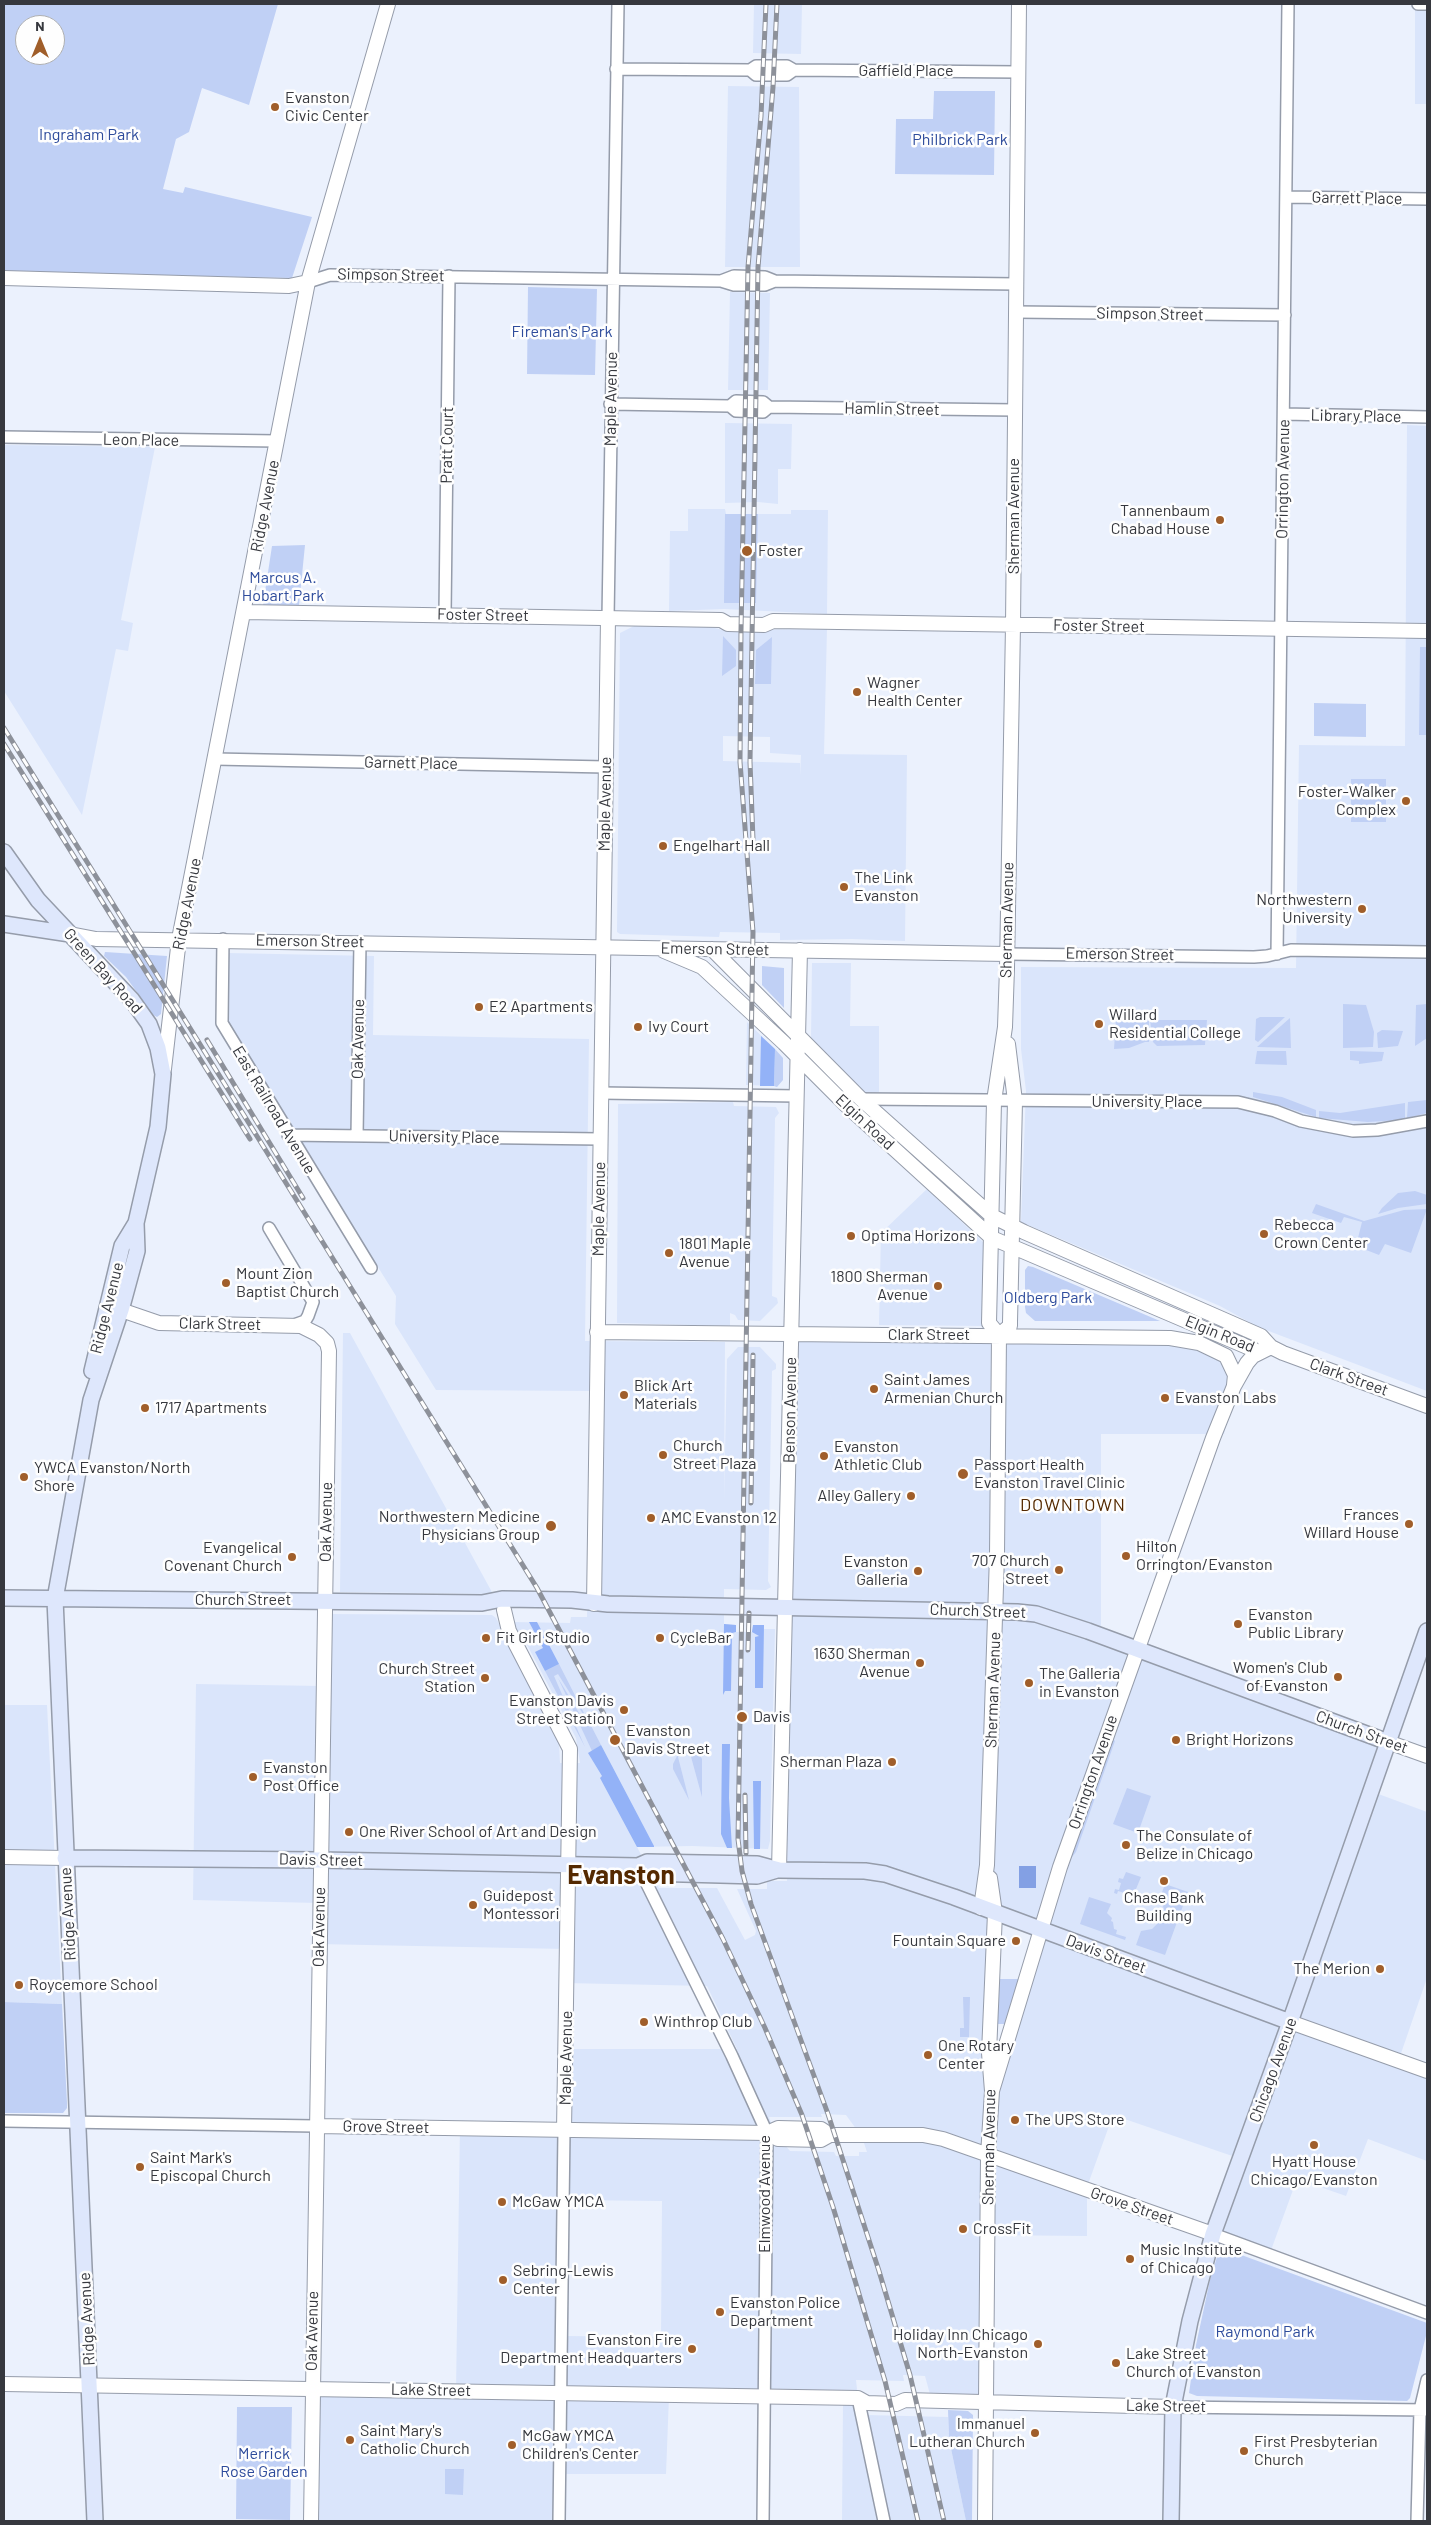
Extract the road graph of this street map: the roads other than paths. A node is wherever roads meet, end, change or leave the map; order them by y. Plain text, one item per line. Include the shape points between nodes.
1 (388, 4) edge
2 (618, 4) edge
3 (1018, 4) edge
4 (1288, 4) edge
5 (1418, 4) edge
6 (1427, 4) edge
7 (616, 69) junction
8 (1018, 72) junction
9 (1286, 196) junction
10 (1427, 199) edge
11 (449, 276) junction
12 (4, 278) edge
13 (613, 278) junction
14 (308, 282) junction
15 (1016, 284) junction
16 (1016, 312) junction
17 (1285, 315) junction
18 (610, 404) junction
19 (1015, 410) junction
20 (1284, 414) junction
21 (1427, 417) edge
22 (4, 437) edge
23 (277, 442) junction
24 (244, 612) junction
25 (445, 614) junction
26 (608, 618) junction
27 (1013, 625) junction
28 (1282, 629) junction
29 (1427, 631) edge
30 (216, 759) junction
31 (606, 767) junction
32 (4, 852) edge
33 (4, 924) edge
34 (70, 934) junction
35 (179, 939) junction
36 (223, 939) junction
37 (360, 942) junction
38 (602, 947) junction
39 (659, 948) junction
40 (712, 949) junction
41 (800, 950) junction
42 (1427, 952) edge
43 (1007, 954) junction
44 (1277, 954) junction
45 (1005, 1027) junction
46 (798, 1036) junction
47 (797, 1057) junction
48 (163, 1074) junction
49 (601, 1093) junction
50 (797, 1096) junction
51 (861, 1099) junction
52 (994, 1101) junction
53 (1015, 1101) junction
54 (1427, 1121) edge
55 (288, 1135) junction
56 (356, 1136) junction
57 (600, 1139) junction
58 (992, 1216) junction
59 (136, 1223) junction
60 (1012, 1227) junction
61 (269, 1228) dead end
62 (992, 1238) junction
63 (1011, 1248) junction
64 (371, 1268) dead end
65 (112, 1281) junction
66 (121, 1310) junction
67 (294, 1325) junction
68 (597, 1332) junction
69 (791, 1334) junction
70 (319, 1335) joint
71 (999, 1335) junction
72 (1022, 1336) junction
73 (1265, 1349) junction
74 (999, 1368) junction
75 (1234, 1386) junction
76 (91, 1400) junction
77 (1427, 1406) edge
78 (4, 1598) edge
79 (55, 1599) junction
80 (325, 1600) junction
81 (482, 1603) junction
82 (594, 1604) junction
83 (785, 1606) junction
84 (504, 1610) junction
85 (995, 1611) junction
86 (1427, 1631) edge
87 (1137, 1648) junction
88 (1388, 1742) junction
89 (1427, 1756) edge
90 (4, 1857) edge
91 (65, 1858) junction
92 (320, 1860) junction
93 (570, 1865) junction
94 (638, 1866) junction
95 (779, 1870) junction
96 (988, 1911) junction
97 (1040, 1930) junction
98 (1290, 2022) junction
99 (1427, 2070) edge
100 (992, 2090) junction
101 (4, 2121) edge
102 (78, 2122) junction
103 (315, 2126) junction
104 (564, 2130) junction
105 (767, 2133) junction
106 (988, 2156) junction
107 (1213, 2234) junction
108 (1427, 2313) edge
109 (1427, 2380) edge
110 (4, 2384) edge
111 (90, 2385) junction
112 (312, 2389) junction
113 (561, 2393) junction
114 (764, 2398) junction
115 (858, 2398) junction
116 (986, 2402) junction
117 (1173, 2407) junction
118 (1423, 2410) edge
119 (95, 2521) edge
120 (311, 2521) edge
121 (559, 2521) edge
122 (763, 2521) edge
123 (884, 2521) edge
124 (985, 2521) edge
125 (1171, 2521) edge
126 (1416, 2521) edge

1 - 14 street, Ridge Avenue
2 - 7 street, Maple Avenue
3 - 8 street, Sherman Avenue
4 - 9 street, Orrington Avenue
5 - 6 street
7 - 8 street, Gaffield Place via 750,70 756,66 787,66 794,70
7 - 13 street, Maple Avenue
8 - 15 street, Sherman Avenue
9 - 10 street, Garrett Place
9 - 17 street, Orrington Avenue
11 - 13 street, Simpson Street
11 - 14 street, Simpson Street via 330,274
11 - 25 street, Pratt Court
12 - 14 street, Simpson Street via 289,286
13 - 15 street, Simpson Street via 721,280 764,285 775,281
13 - 18 street, Maple Avenue
14 - 23 street, Ridge Avenue
15 - 16 street, Sherman Avenue
16 - 17 street, Simpson Street
16 - 19 street, Sherman Avenue
17 - 20 street, Orrington Avenue
18 - 19 street, Hamlin Street via 730,406 736,401 763,402 769,407
18 - 26 street, Maple Avenue
19 - 27 street, Sherman Avenue
20 - 21 street, Library Place
20 - 28 street, Orrington Avenue
22 - 23 street, Leon Place
23 - 24 street, Ridge Avenue
24 - 25 street, Foster Street
24 - 30 street, Ridge Avenue
25 - 26 street, Foster Street
26 - 27 street, Foster Street via 721,620 728,624 764,625 770,621
26 - 31 street, Maple Avenue
27 - 28 street, Foster Street
27 - 43 street, Sherman Avenue
28 - 29 street, Foster Street
28 - 44 street, Orrington Avenue
30 - 31 street, Garnett Place
30 - 35 street, Ridge Avenue
31 - 38 street, Maple Avenue
32 - 34 main road, Green Bay Road via 38,900
33 - 34 main road, Emerson Street
34 - 35 street, Emerson Street via 96,939
34 - 48 main road, Green Bay Road via 132,1000 149,1024
35 - 36 street, Emerson Street
35 - 48 street, Ridge Avenue
36 - 37 street, Emerson Street
36 - 55 street, East Railroad Avenue via 222,1023
37 - 38 street, Emerson Street
37 - 56 street, Oak Avenue
38 - 39 street, Emerson Street
38 - 49 street, Maple Avenue
39 - 40 street, Emerson Street
39 - 47 street, Elgin Road via 702,967
40 - 41 street, Emerson Street
40 - 46 street, Elgin Road
41 - 43 street, Emerson Street
41 - 46 street, Benson Avenue
42 - 44 street, Emerson Street via 1291,950
43 - 44 street, Emerson Street via 1254,957
43 - 45 street, Sherman Avenue
45 - 52 street, Sherman Avenue
45 - 53 street, Sherman Avenue
46 - 47 street, Benson Avenue
46 - 51 street, Elgin Road
47 - 50 street, Benson Avenue
47 - 62 street, Elgin Road
48 - 59 main road, Green Bay Road via 158,1127
49 - 50 street
49 - 57 street, Maple Avenue
50 - 69 street, Benson Avenue
51 - 52 street, University Place
51 - 58 street, Elgin Road
52 - 53 street, University Place
52 - 58 street, Sherman Avenue
53 - 54 street, University Place via 1238,1102 1301,1121 1353,1131
53 - 60 street, Sherman Avenue
55 - 56 street, University Place
55 - 64 street, East Railroad Avenue
56 - 57 street, University Place
57 - 68 street, Maple Avenue
58 - 60 street, Elgin Road
58 - 62 street, Sherman Avenue
59 - 65 main road, Ridge Avenue via 122,1246
59 - 66 main road, Ridge Avenue via 137,1251
60 - 63 street, Sherman Avenue
60 - 73 street, Elgin Road via 1261,1336
61 - 67 street via 313,1302 305,1321
62 - 63 street, Elgin Road
62 - 71 street, Sherman Avenue via 989,1323
63 - 71 street, Sherman Avenue via 1010,1326
63 - 73 street, Elgin Road
65 - 66 main road via 115,1301
65 - 76 main road, Ridge Avenue via 92,1368
66 - 67 street, Clark Street via 159,1323
66 - 76 main road, Ridge Avenue
67 - 70 street, Clark Street
68 - 69 street, Clark Street
68 - 82 street, Maple Avenue
69 - 71 street, Clark Street
69 - 83 street, Benson Avenue
70 - 80 street, Oak Avenue via 327,1343 329,1351
71 - 72 street, Clark Street
71 - 74 street, Sherman Avenue
72 - 74 street via 1009,1346
72 - 75 street, Clark Street via 1185,1340 1213,1348 1226,1356 1234,1374
73 - 75 street, Orrington Avenue via 1247,1363
73 - 77 street, Clark Street
74 - 85 street, Sherman Avenue
75 - 87 street, Orrington Avenue
76 - 79 main road, Ridge Avenue
78 - 79 main road, Church Street
79 - 80 main road, Church Street
79 - 91 main road, Ridge Avenue
80 - 81 main road, Church Street
80 - 92 street, Oak Avenue
81 - 82 main road, Church Street via 502,1599 572,1600
81 - 84 main road, Church Street
82 - 83 main road, Church Street
82 - 84 main road, Church Street via 573,1610
83 - 85 main road, Church Street
83 - 95 street, Benson Avenue
84 - 93 street, Maple Avenue via 509,1631 570,1749
85 - 87 main road, Church Street via 1036,1614
85 - 96 street, Sherman Avenue
86 - 88 main road, Chicago Avenue
87 - 88 main road, Church Street
87 - 97 street, Orrington Avenue
88 - 89 street, Church Street
88 - 98 main road, Chicago Avenue
90 - 91 street, Davis Street
91 - 92 main road, Davis Street
91 - 102 main road, Ridge Avenue
92 - 93 main road, Davis Street
92 - 103 street, Oak Avenue
93 - 94 main road, Davis Street
93 - 104 street, Maple Avenue
94 - 95 main road, Davis Street via 647,1862 748,1864
94 - 105 street, Elmwood Avenue
95 - 96 main road, Davis Street via 885,1874
96 - 97 main road, Davis Street
96 - 100 street, Sherman Avenue via 988,2053
97 - 98 main road, Davis Street
97 - 100 street, Orrington Avenue
98 - 99 street, Davis Street
98 - 107 main road, Chicago Avenue
100 - 106 street, Sherman Avenue
101 - 102 street, Grove Street
102 - 103 street, Grove Street
102 - 111 main road, Ridge Avenue
103 - 104 street, Grove Street
103 - 112 street, Oak Avenue
104 - 105 street, Grove Street
104 - 113 street, Maple Avenue
105 - 106 street, Grove Street via 778,2139 821,2140 830,2135 923,2135
105 - 114 street, Elmwood Avenue
106 - 107 street, Grove Street
106 - 116 street, Sherman Avenue
107 - 108 street, Grove Street
107 - 117 main road, Chicago Avenue via 1190,2321
109 - 118 street
110 - 111 street, Lake Street
111 - 112 street, Lake Street
111 - 119 main road, Ridge Avenue
112 - 113 street, Lake Street
112 - 120 street, Oak Avenue
113 - 114 street, Lake Street
113 - 121 street, Maple Avenue
114 - 115 street, Lake Street
114 - 122 street, Elmwood Avenue
115 - 116 street, Lake Street via 873,2403 896,2404 905,2400
115 - 123 street
116 - 117 street, Lake Street
116 - 124 street, Sherman Avenue
117 - 118 street, Lake Street
117 - 125 main road, Chicago Avenue
118 - 126 street

